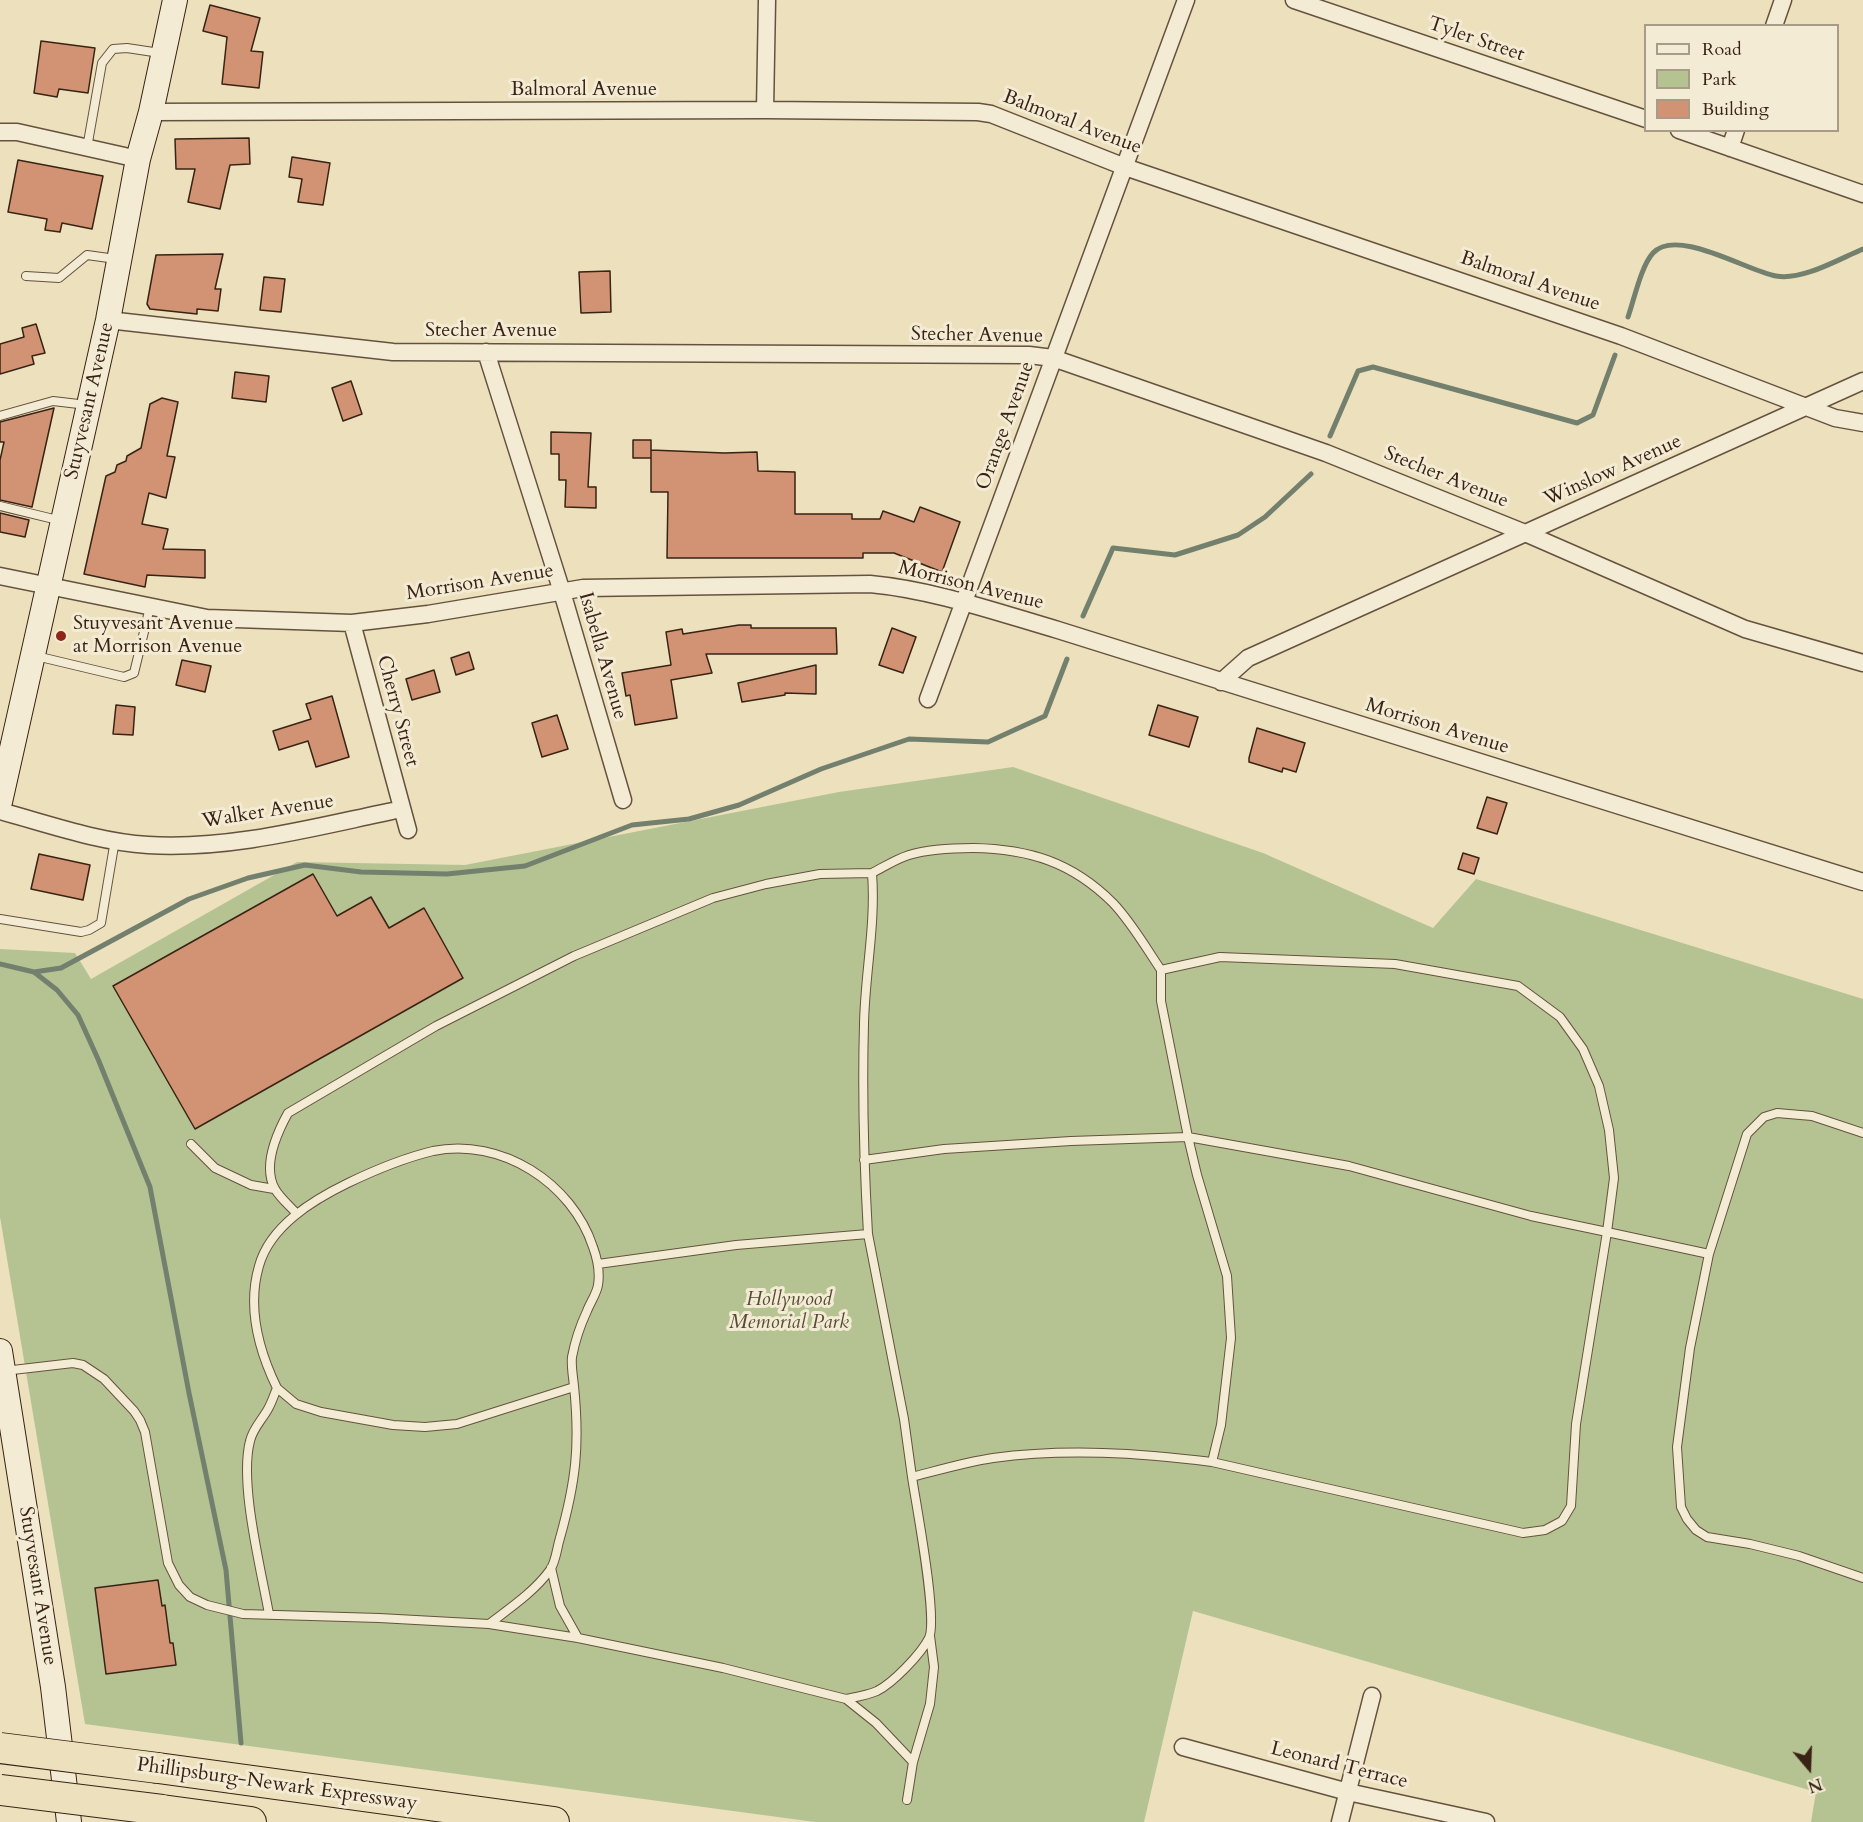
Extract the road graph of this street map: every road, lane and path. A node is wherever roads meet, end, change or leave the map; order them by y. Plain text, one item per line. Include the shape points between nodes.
1 (175, 0) edge
2 (767, 0) edge
3 (1186, 0) edge
4 (1294, 0) edge
5 (1783, 0) edge
6 (1774, 24) edge
7 (164, 54) junction
8 (765, 110) junction
9 (151, 112) junction
10 (1644, 118) edge
11 (0, 132) edge
12 (1685, 132) edge
13 (1735, 132) edge
14 (87, 148) junction
15 (1730, 148) junction
16 (138, 159) junction
17 (1125, 166) junction
18 (1863, 194) edge
19 (119, 260) junction
20 (26, 276) dead end
21 (108, 320) junction
22 (486, 352) junction
23 (1053, 358) junction
24 (1863, 381) edge
25 (89, 405) junction
26 (1807, 407) junction
27 (0, 416) edge
28 (1863, 423) edge
29 (0, 506) edge
30 (63, 521) junction
31 (1525, 533) junction
32 (0, 576) edge
33 (48, 586) junction
34 (562, 592) junction
35 (963, 602) junction
36 (150, 606) junction
37 (352, 623) junction
38 (33, 655) junction
39 (1863, 663) edge
40 (1221, 682) junction
41 (928, 699) dead end
42 (623, 800) dead end
43 (0, 802) edge
44 (402, 809) junction
45 (0, 811) edge
46 (408, 830) dead end
47 (115, 840) junction
48 (872, 873) junction
49 (1863, 882) edge
50 (0, 919) edge
51 (1161, 970) junction
52 (1863, 1132) edge
53 (1188, 1137) junction
54 (190, 1144) dead end
55 (864, 1160) junction
56 (274, 1189) junction
57 (297, 1214) junction
58 (1607, 1232) junction
59 (868, 1234) junction
60 (1709, 1254) junction
61 (598, 1264) junction
62 (2, 1361) edge
63 (574, 1387) junction
64 (277, 1388) junction
65 (5, 1406) edge
66 (1212, 1462) junction
67 (912, 1477) junction
68 (551, 1568) junction
69 (1863, 1577) edge
70 (269, 1614) junction
71 (489, 1624) junction
72 (930, 1636) junction
73 (578, 1638) junction
74 (1372, 1696) dead end
75 (846, 1699) junction
76 (1183, 1747) dead end
77 (0, 1748) edge
78 (913, 1762) junction
79 (0, 1790) edge
80 (1348, 1792) junction
81 (907, 1800) dead end
82 (69, 1822) edge
83 (251, 1822) edge
84 (554, 1822) edge
85 (1340, 1822) edge
86 (1486, 1822) edge

1 - 7 main road, Stuyvesant Avenue
2 - 8 street
3 - 17 street, Orange Avenue
4 - 10 street, Tyler Street
5 - 6 street
7 - 9 main road, Stuyvesant Avenue
7 - 14 lane via 113,49 102,63
8 - 9 street, Balmoral Avenue
8 - 17 street, Balmoral Avenue via 991,114
9 - 16 main road, Stuyvesant Avenue
11 - 14 street via 17,132
12 - 15 street
13 - 15 street
14 - 16 street
15 - 18 street
16 - 19 main road, Stuyvesant Avenue
17 - 23 street, Orange Avenue
17 - 26 street, Balmoral Avenue via 1621,336
19 - 20 lane via 87,255 59,278
19 - 21 main road, Stuyvesant Avenue
21 - 22 street, Stecher Avenue via 393,352
21 - 25 main road, Stuyvesant Avenue
22 - 23 street, Stecher Avenue
22 - 34 street, Isabella Avenue
23 - 31 street, Stecher Avenue via 1326,453
23 - 35 street, Orange Avenue
24 - 26 street, Winslow Avenue
25 - 27 lane via 53,401
25 - 30 main road, Stuyvesant Avenue
26 - 28 street, Balmoral Avenue
26 - 31 street, Winslow Avenue
29 - 30 lane
30 - 33 main road, Stuyvesant Avenue
31 - 39 street, Stecher Avenue via 1745,630
31 - 40 street, Winslow Avenue via 1248,658
32 - 33 street, Morrison Avenue
33 - 36 street, Morrison Avenue
33 - 38 main road, Stuyvesant Avenue
34 - 35 street, Morrison Avenue via 583,588 870,584 898,586
34 - 37 street, Morrison Avenue
34 - 42 street, Isabella Avenue
35 - 40 street, Morrison Avenue
35 - 41 street, Orange Avenue
36 - 37 street, Morrison Avenue via 207,618
36 - 38 lane via 134,673 129,676
37 - 44 street, Cherry Street
38 - 43 main road, Stuyvesant Avenue
40 - 49 street, Morrison Avenue
44 - 46 street, Cherry Street
44 - 47 street, Walker Avenue via 217,844 146,845
45 - 47 street, Walker Avenue
47 - 50 lane via 101,923 81,932
48 - 51 lane via 908,855 959,848 1004,849 1048,860 1072,871 1113,904
48 - 55 lane via 874,900 864,1022
48 - 56 lane via 820,874 713,898 574,956 436,1026 288,1113 269,1164
51 - 53 lane via 1161,1001
51 - 58 lane via 1220,957 1395,964 1518,986 1560,1017 1583,1049 1599,1086 1614,1178
52 - 60 lane via 1802,1114 1764,1117 1747,1134
53 - 55 lane via 944,1149
53 - 58 lane via 1349,1166 1532,1216
53 - 66 lane via 1227,1276 1231,1338 1221,1425
54 - 56 lane via 215,1168 251,1185
55 - 59 lane
56 - 57 lane
57 - 61 lane via 327,1193 398,1162 435,1151 464,1149 494,1154 545,1178 580,1220
57 - 64 lane via 274,1236 259,1265 255,1291 256,1325 266,1365
58 - 60 lane
58 - 66 lane via 1576,1424 1571,1506 1563,1521 1545,1530 1523,1533
59 - 61 lane via 736,1245
59 - 67 lane
60 - 69 lane via 1690,1348 1677,1447 1679,1492 1687,1519 1707,1536 1799,1556
61 - 63 lane via 598,1285 580,1326 572,1360
62 - 65 main road, Stuyvesant Avenue
62 - 70 lane via 73,1363 104,1379 134,1411 145,1432 168,1563 179,1585 190,1597 207,1605 243,1614
63 - 64 lane via 457,1424 425,1427 321,1412 296,1404
63 - 68 lane via 577,1460 571,1498
64 - 70 lane via 256,1425 247,1464
65 - 82 main road, Stuyvesant Avenue via 51,1676
66 - 67 lane via 1138,1453 1054,1452 991,1458
67 - 72 lane via 931,1613
68 - 71 lane via 524,1597
68 - 73 lane via 560,1606
70 - 71 lane
71 - 73 lane
72 - 75 lane via 893,1679 878,1690
72 - 78 lane via 934,1667 930,1704
73 - 75 lane
74 - 80 street
75 - 78 lane via 876,1723
76 - 80 street, Leonard Terrace
77 - 84 highway, Phillipsburg-Newark Expressway, bridge
78 - 81 lane
79 - 83 highway, Phillipsburg-Newark Expressway, bridge
80 - 85 street
80 - 86 street, Leonard Terrace

